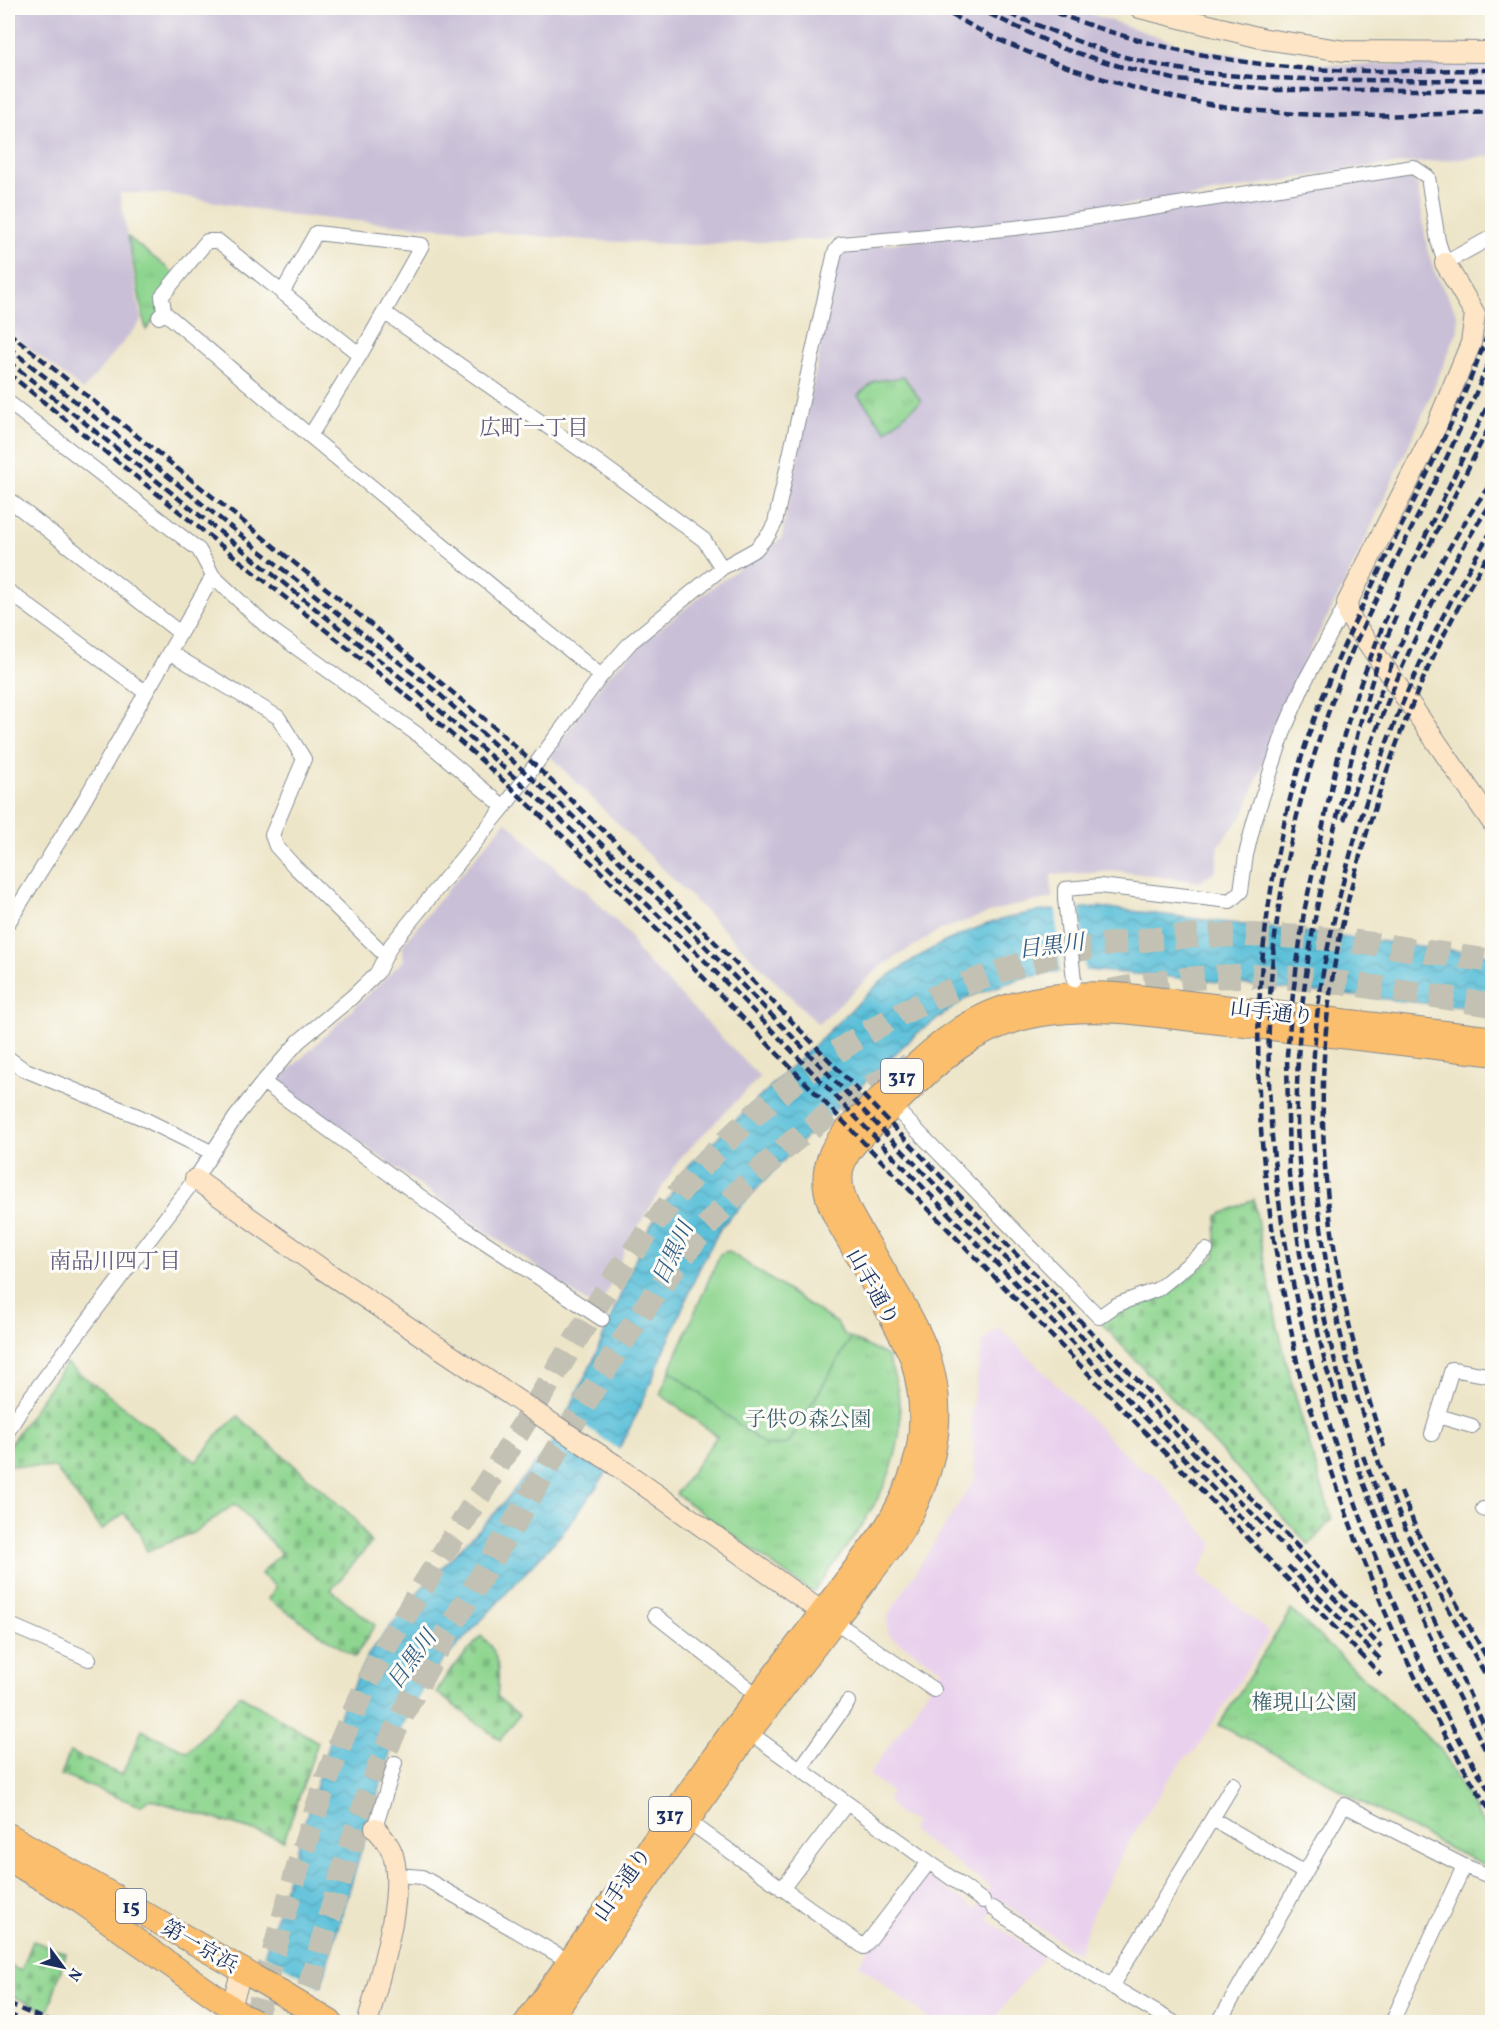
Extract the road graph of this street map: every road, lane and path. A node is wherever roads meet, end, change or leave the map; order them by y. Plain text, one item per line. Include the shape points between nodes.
1 (1140, 8) edge
2 (1492, 52) edge
3 (1492, 237) edge
4 (1445, 263) junction
5 (282, 293) junction
6 (384, 312) junction
7 (360, 355) junction
8 (8, 402) edge
9 (310, 436) junction
10 (8, 499) edge
11 (722, 568) junction
12 (213, 576) junction
13 (8, 591) edge
14 (1347, 603) junction
15 (180, 633) junction
16 (169, 652) junction
17 (601, 676) junction
18 (146, 692) junction
19 (504, 807) junction
20 (1491, 815) edge
21 (8, 923) edge
22 (385, 955) junction
23 (1075, 986) junction
24 (1492, 1037) edge
25 (1492, 1055) edge
26 (8, 1058) edge
27 (263, 1082) junction
28 (894, 1107) junction
29 (211, 1152) junction
30 (195, 1179) junction
31 (1206, 1250) dead end
32 (602, 1319) dead end
33 (1492, 1376) edge
34 (1438, 1416) junction
35 (1472, 1426) dead end
36 (8, 1431) edge
37 (1432, 1434) dead end
38 (655, 1615) dead end
39 (829, 1617) junction
40 (8, 1624) edge
41 (89, 1659) dead end
42 (934, 1690) dead end
43 (757, 1695) junction
44 (848, 1702) dead end
45 (750, 1733) junction
46 (395, 1762) dead end
47 (800, 1769) junction
48 (1233, 1785) dead end
49 (846, 1803) junction
50 (1213, 1819) junction
51 (688, 1821) junction
52 (375, 1828) joint
53 (8, 1835) edge
54 (8, 1859) edge
55 (928, 1862) junction
56 (1464, 1866) junction
57 (1305, 1873) junction
58 (397, 1875) junction
59 (1492, 1877) edge
60 (782, 1889) junction
61 (569, 1961) junction
62 (248, 1974) junction
63 (1111, 1987) junction
64 (238, 2017) edge
65 (322, 2017) edge
66 (368, 2022) edge
67 (525, 2022) edge
68 (550, 2022) edge
69 (1173, 2022) edge
70 (1219, 2022) edge
71 (1392, 2022) edge

1 - 2 street via 1265,39 1345,51
3 - 4 street
4 - 11 street via 1428,177 1413,167 1083,219 841,244 835,252 822,302 774,524 756,549
4 - 14 street via 1475,314 1471,343 1436,427
5 - 6 street via 316,233 422,244
5 - 7 street
5 - 9 street via 218,241 207,241 162,296 162,314
6 - 7 street
6 - 11 street via 704,540
7 - 9 street
8 - 12 street via 199,550
9 - 17 street
10 - 15 street
11 - 17 street via 631,642
12 - 15 street
12 - 19 street via 265,625 421,737
13 - 18 street
14 - 20 street via 1349,616
14 - 23 street, bridge via 1285,728 1254,822 1241,891 1230,901 1100,886 1065,889
15 - 16 street
16 - 18 street
16 - 22 street via 278,717 304,759 272,835 276,846
17 - 19 street
18 - 21 street
19 - 22 street
22 - 27 street via 376,973 299,1041
23 - 24 main road, 山手通り / 317
23 - 39 main road, 山手通り / 317 via 975,1018 926,1053 852,1123 830,1152 825,1167 825,1195 911,1359 921,1416 917,1455 899,1503
25 - 28 main road, 山手通り / 317 via 1128,1013 1053,1012 1004,1025 959,1048
26 - 29 street via 23,1069 140,1117
27 - 29 street
27 - 32 street via 465,1229
28 - 31 street via 1099,1317 1116,1305 1158,1289
28 - 39 main road, 山手通り / 317 via 853,1148 846,1158 841,1180 851,1209 929,1354 938,1395 938,1440 927,1483 909,1522
29 - 30 street
30 - 36 street
30 - 39 street, bridge via 614,1464
33 - 34 street via 1452,1369
34 - 35 street
34 - 37 street
38 - 43 street
39 - 42 street
39 - 43 main road, 山手通り / 317
39 - 45 main road, 山手通り / 317
40 - 41 street
43 - 61 main road, 山手通り / 317
44 - 47 street
45 - 47 street
45 - 51 main road, 山手通り / 317
46 - 52 street
47 - 49 street
48 - 50 street
49 - 55 street
49 - 60 street
50 - 57 street
50 - 63 street
51 - 60 street
51 - 68 main road, 山手通り / 317
52 - 58 street via 394,1857
53 - 62 highway, 第一京浜 / 15
54 - 64 highway, 第一京浜 / 15 via 88,1906
55 - 60 street via 864,1947
55 - 63 street
56 - 57 street via 1344,1805
56 - 59 street
56 - 71 street
57 - 70 street
58 - 61 street via 422,1877
58 - 66 street via 392,1920
61 - 67 main road, 山手通り / 317
62 - 64 street
62 - 65 highway, 第一京浜 / 15, bridge
63 - 69 street

